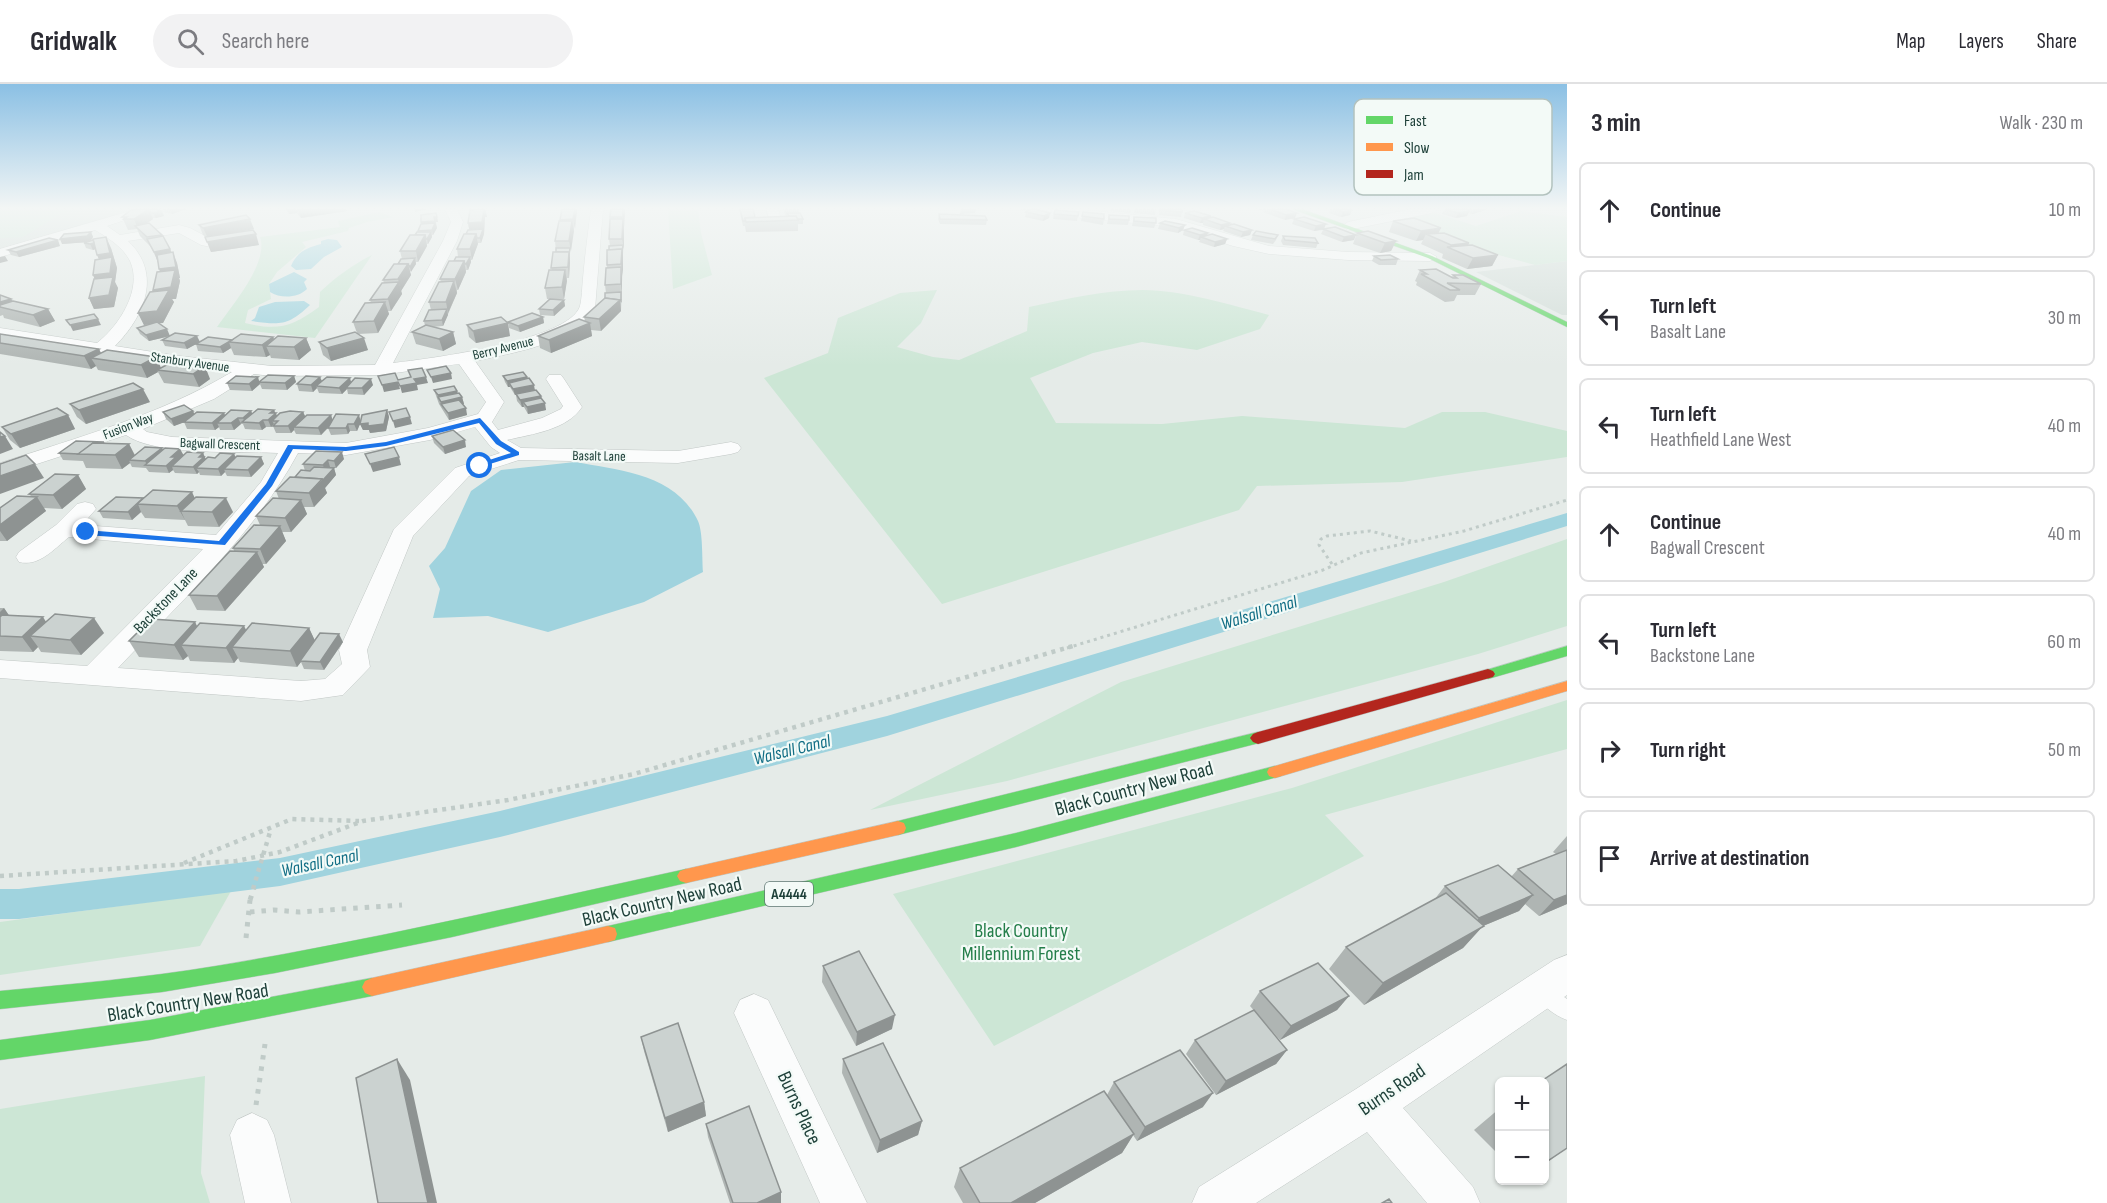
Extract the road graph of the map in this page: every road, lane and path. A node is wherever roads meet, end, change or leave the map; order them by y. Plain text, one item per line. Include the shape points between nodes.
1 (138, 261) edge
2 (439, 261) edge
3 (592, 261) edge
4 (1439, 261) edge
5 (1560, 318) edge
6 (1567, 325) edge
7 (0, 333) edge
8 (100, 349) junction
9 (464, 358) junction
10 (250, 369) junction
11 (381, 370) junction
12 (555, 379) dead end
13 (480, 420) junction
14 (128, 428) junction
15 (494, 437) junction
16 (291, 447) junction
17 (731, 448) dead end
18 (517, 454) junction
19 (0, 470) edge
20 (1567, 500) edge
21 (85, 509) dead end
22 (64, 530) junction
23 (1415, 541) junction
24 (222, 543) junction
25 (28, 557) dead end
26 (1332, 564) junction
27 (1567, 651) edge
28 (0, 669) edge
29 (94, 676) junction
30 (1567, 686) edge
31 (363, 821) junction
32 (271, 830) junction
33 (180, 865) junction
34 (0, 876) edge
35 (250, 912) junction
36 (425, 934) junction
37 (244, 945) dead end
38 (1558, 991) edge
39 (0, 1000) edge
40 (754, 1013) dead end
41 (266, 1037) dead end
42 (0, 1050) edge
43 (1371, 1104) junction
44 (252, 1135) joint
45 (268, 1203) edge
46 (844, 1203) edge
47 (1215, 1203) edge
48 (1457, 1203) edge

1 - 8 street via 142,276 139,296 124,324
2 - 11 street
3 - 9 street, Berry Avenue via 587,309 571,326 542,338
4 - 5 main road
5 - 6 main road
7 - 8 street, Stanbury Avenue
8 - 10 street, Stanbury Avenue
9 - 11 street, Berry Avenue
9 - 13 street via 495,402
10 - 11 street, Stanbury Avenue
10 - 14 street, Fusion Way via 207,395
12 - 15 street via 573,407 566,416
13 - 15 street
13 - 16 street, Bagwall Crescent via 386,444 346,449
14 - 16 street, Bagwall Crescent via 141,437 172,443
14 - 19 street, Fusion Way
15 - 18 street
16 - 24 street, Backstone Lane via 270,485
17 - 18 street, Basalt Lane via 678,457
18 - 29 street, Basalt Lane via 462,472 402,534 353,650 356,667 333,688 301,691
20 - 23 path
21 - 22 street
22 - 24 street
22 - 25 street
23 - 26 path
23 - 26 path via 1370,531 1326,536 1319,545
24 - 29 street, Backstone Lane
26 - 31 path via 1098,639 634,774 508,800
27 - 36 main road, Black Country New Road / A4444 via 1161,765 908,827
28 - 29 street
30 - 42 main road, Black Country New Road / A4444 via 1350,752 886,872 272,1009
31 - 32 path via 292,819
31 - 33 path via 280,852 236,861
32 - 33 path
32 - 35 path, bridge
33 - 34 path
35 - 36 path via 418,904 426,909
35 - 37 path
36 - 39 main road, Black Country New Road / A4444 via 216,975
38 - 43 street, Burns Road
40 - 46 street, Burns Place
41 - 44 path
43 - 47 street, Burns Road
43 - 48 street
44 - 45 street

